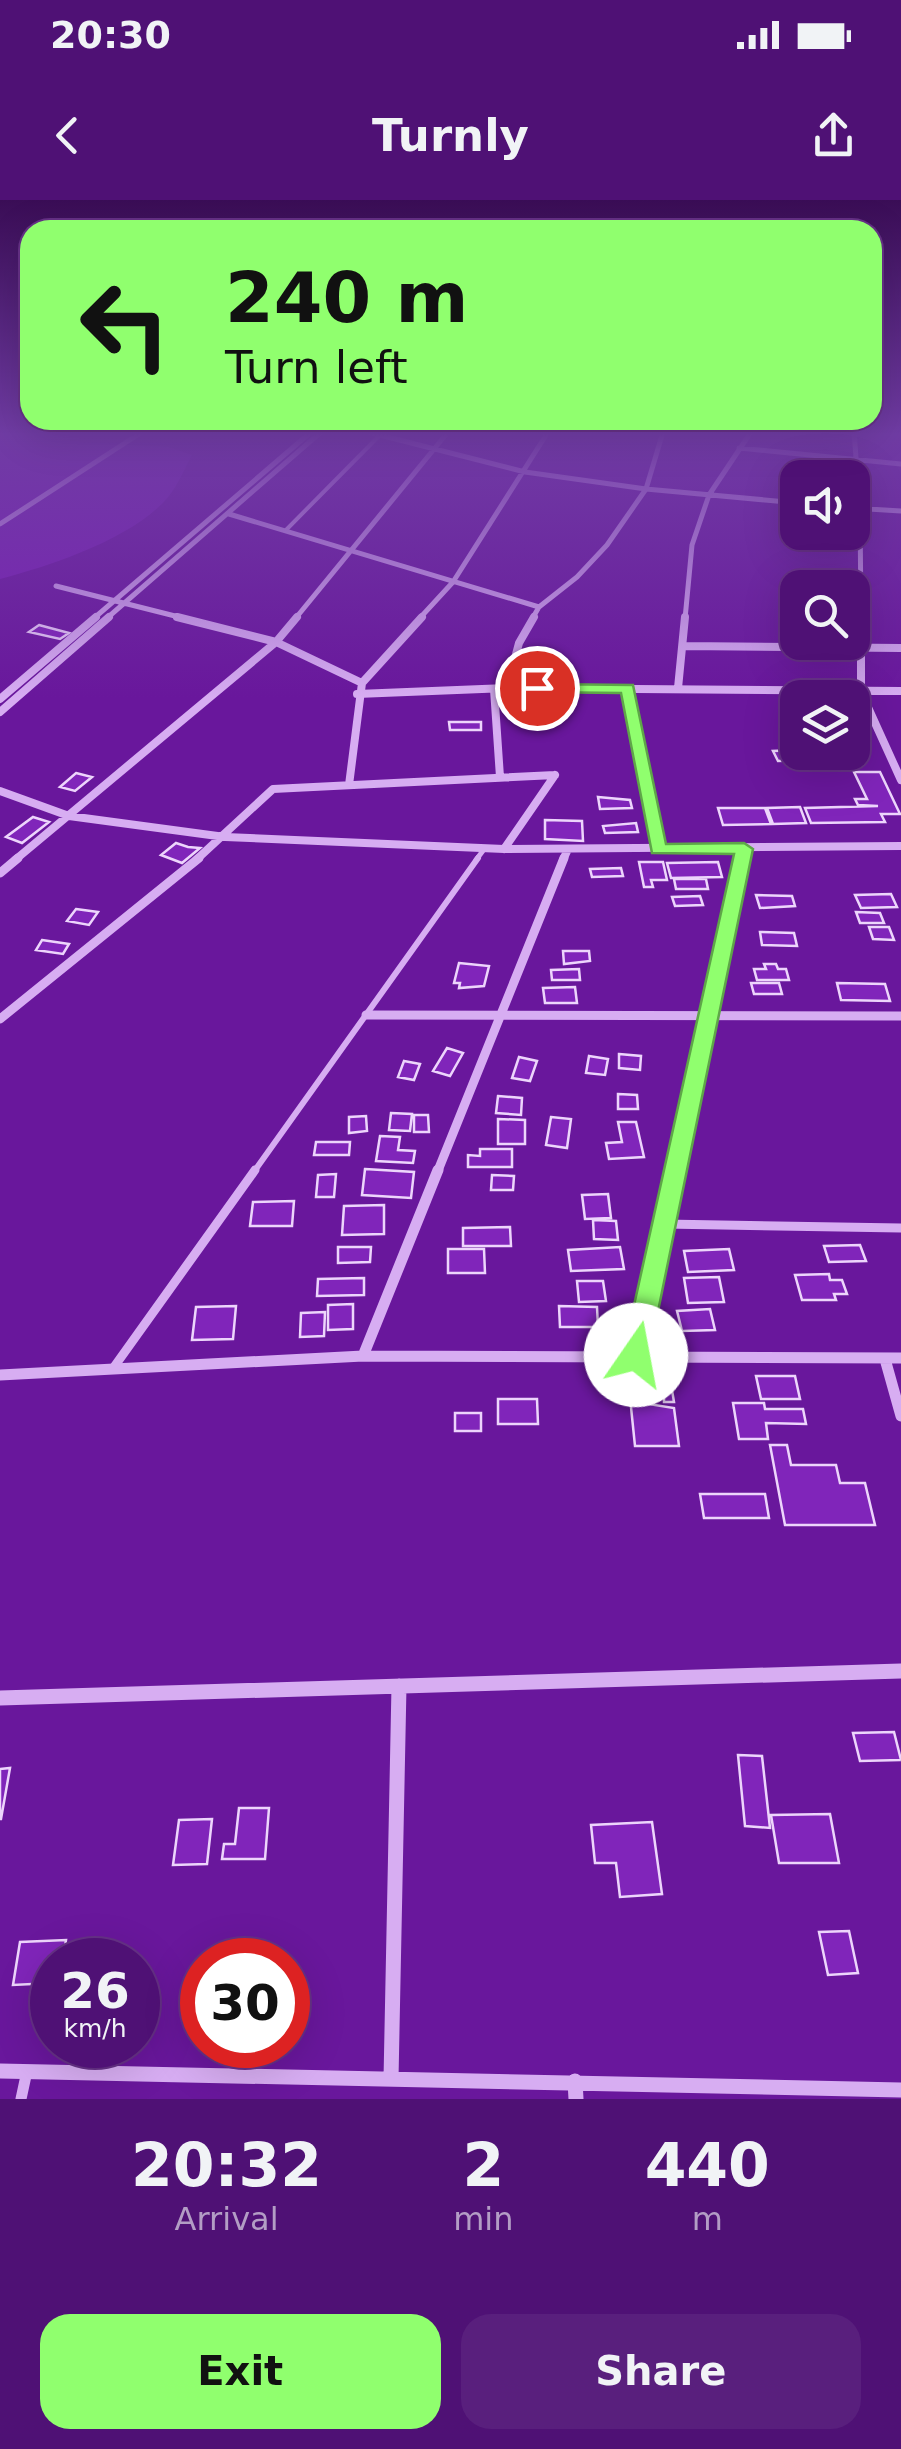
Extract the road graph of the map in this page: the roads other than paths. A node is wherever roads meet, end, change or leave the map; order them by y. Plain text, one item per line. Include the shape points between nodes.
1 (209, 521) edge
2 (222, 521) edge
3 (253, 521) edge
4 (295, 521) edge
5 (377, 521) edge
6 (492, 521) edge
7 (624, 521) edge
8 (700, 521) edge
9 (286, 530) junction
10 (354, 549) junction
11 (453, 582) junction
12 (56, 586) dead end
13 (116, 599) junction
14 (128, 602) junction
15 (539, 606) junction
16 (276, 642) junction
17 (684, 646) junction
18 (780, 647) edge
19 (870, 648) edge
20 (901, 648) edge
21 (362, 683) junction
22 (507, 688) junction
23 (627, 688) junction
24 (678, 688) junction
25 (494, 690) junction
26 (780, 690) edge
27 (870, 692) edge
28 (901, 692) edge
29 (358, 694) junction
30 (0, 698) edge
31 (0, 712) edge
32 (870, 712) edge
33 (500, 778) junction
34 (901, 780) edge
35 (349, 785) junction
36 (0, 790) edge
37 (69, 816) junction
38 (224, 837) junction
39 (901, 846) edge
40 (485, 848) junction
41 (504, 849) junction
42 (568, 849) junction
43 (744, 849) junction
44 (658, 850) junction
45 (0, 873) edge
46 (366, 1014) junction
47 (501, 1015) junction
48 (708, 1015) junction
49 (901, 1016) edge
50 (0, 1018) edge
51 (664, 1224) junction
52 (901, 1228) edge
53 (636, 1355) junction
54 (363, 1356) junction
55 (901, 1358) edge
56 (885, 1359) junction
57 (114, 1367) junction
58 (0, 1375) edge
59 (901, 1416) edge
60 (901, 1671) edge
61 (399, 1686) junction
62 (0, 1698) edge
63 (0, 2070) edge
64 (26, 2071) junction
65 (392, 2079) junction
66 (576, 2090) edge
67 (901, 2090) edge
68 (20, 2099) edge

1 - 13 street
2 - 14 street
3 - 9 street
4 - 9 lane
5 - 10 street
6 - 11 street
7 - 15 street via 577,577
8 - 17 street via 692,545
9 - 10 street
10 - 11 street
10 - 16 street
11 - 15 street
11 - 21 street
12 - 13 street
13 - 14 street
13 - 30 street
14 - 16 street
14 - 31 street
15 - 22 street via 519,643
16 - 21 street
16 - 37 street
17 - 18 street
17 - 24 street
19 - 20 street
21 - 29 street
22 - 23 street
22 - 25 street
23 - 24 street
23 - 44 street
24 - 26 street
25 - 29 street
25 - 33 street
27 - 28 street
29 - 35 street
32 - 34 street
33 - 35 street
33 - 41 street via 555,775
35 - 38 street via 273,788
36 - 37 street
37 - 38 street
37 - 45 street
38 - 40 street
38 - 50 street
39 - 43 street
40 - 41 street
40 - 46 lane
41 - 42 street
42 - 44 street
42 - 47 street
43 - 44 street
43 - 48 street
46 - 47 street
46 - 57 lane
47 - 48 street
47 - 54 street
48 - 49 street
48 - 51 street
51 - 52 lane
51 - 53 street
53 - 54 street
53 - 56 street
54 - 57 street
55 - 56 street
56 - 59 street
57 - 58 street
60 - 61 street
61 - 62 street
61 - 65 street
63 - 64 street
64 - 65 street
64 - 68 lane
65 - 66 street
66 - 67 street

